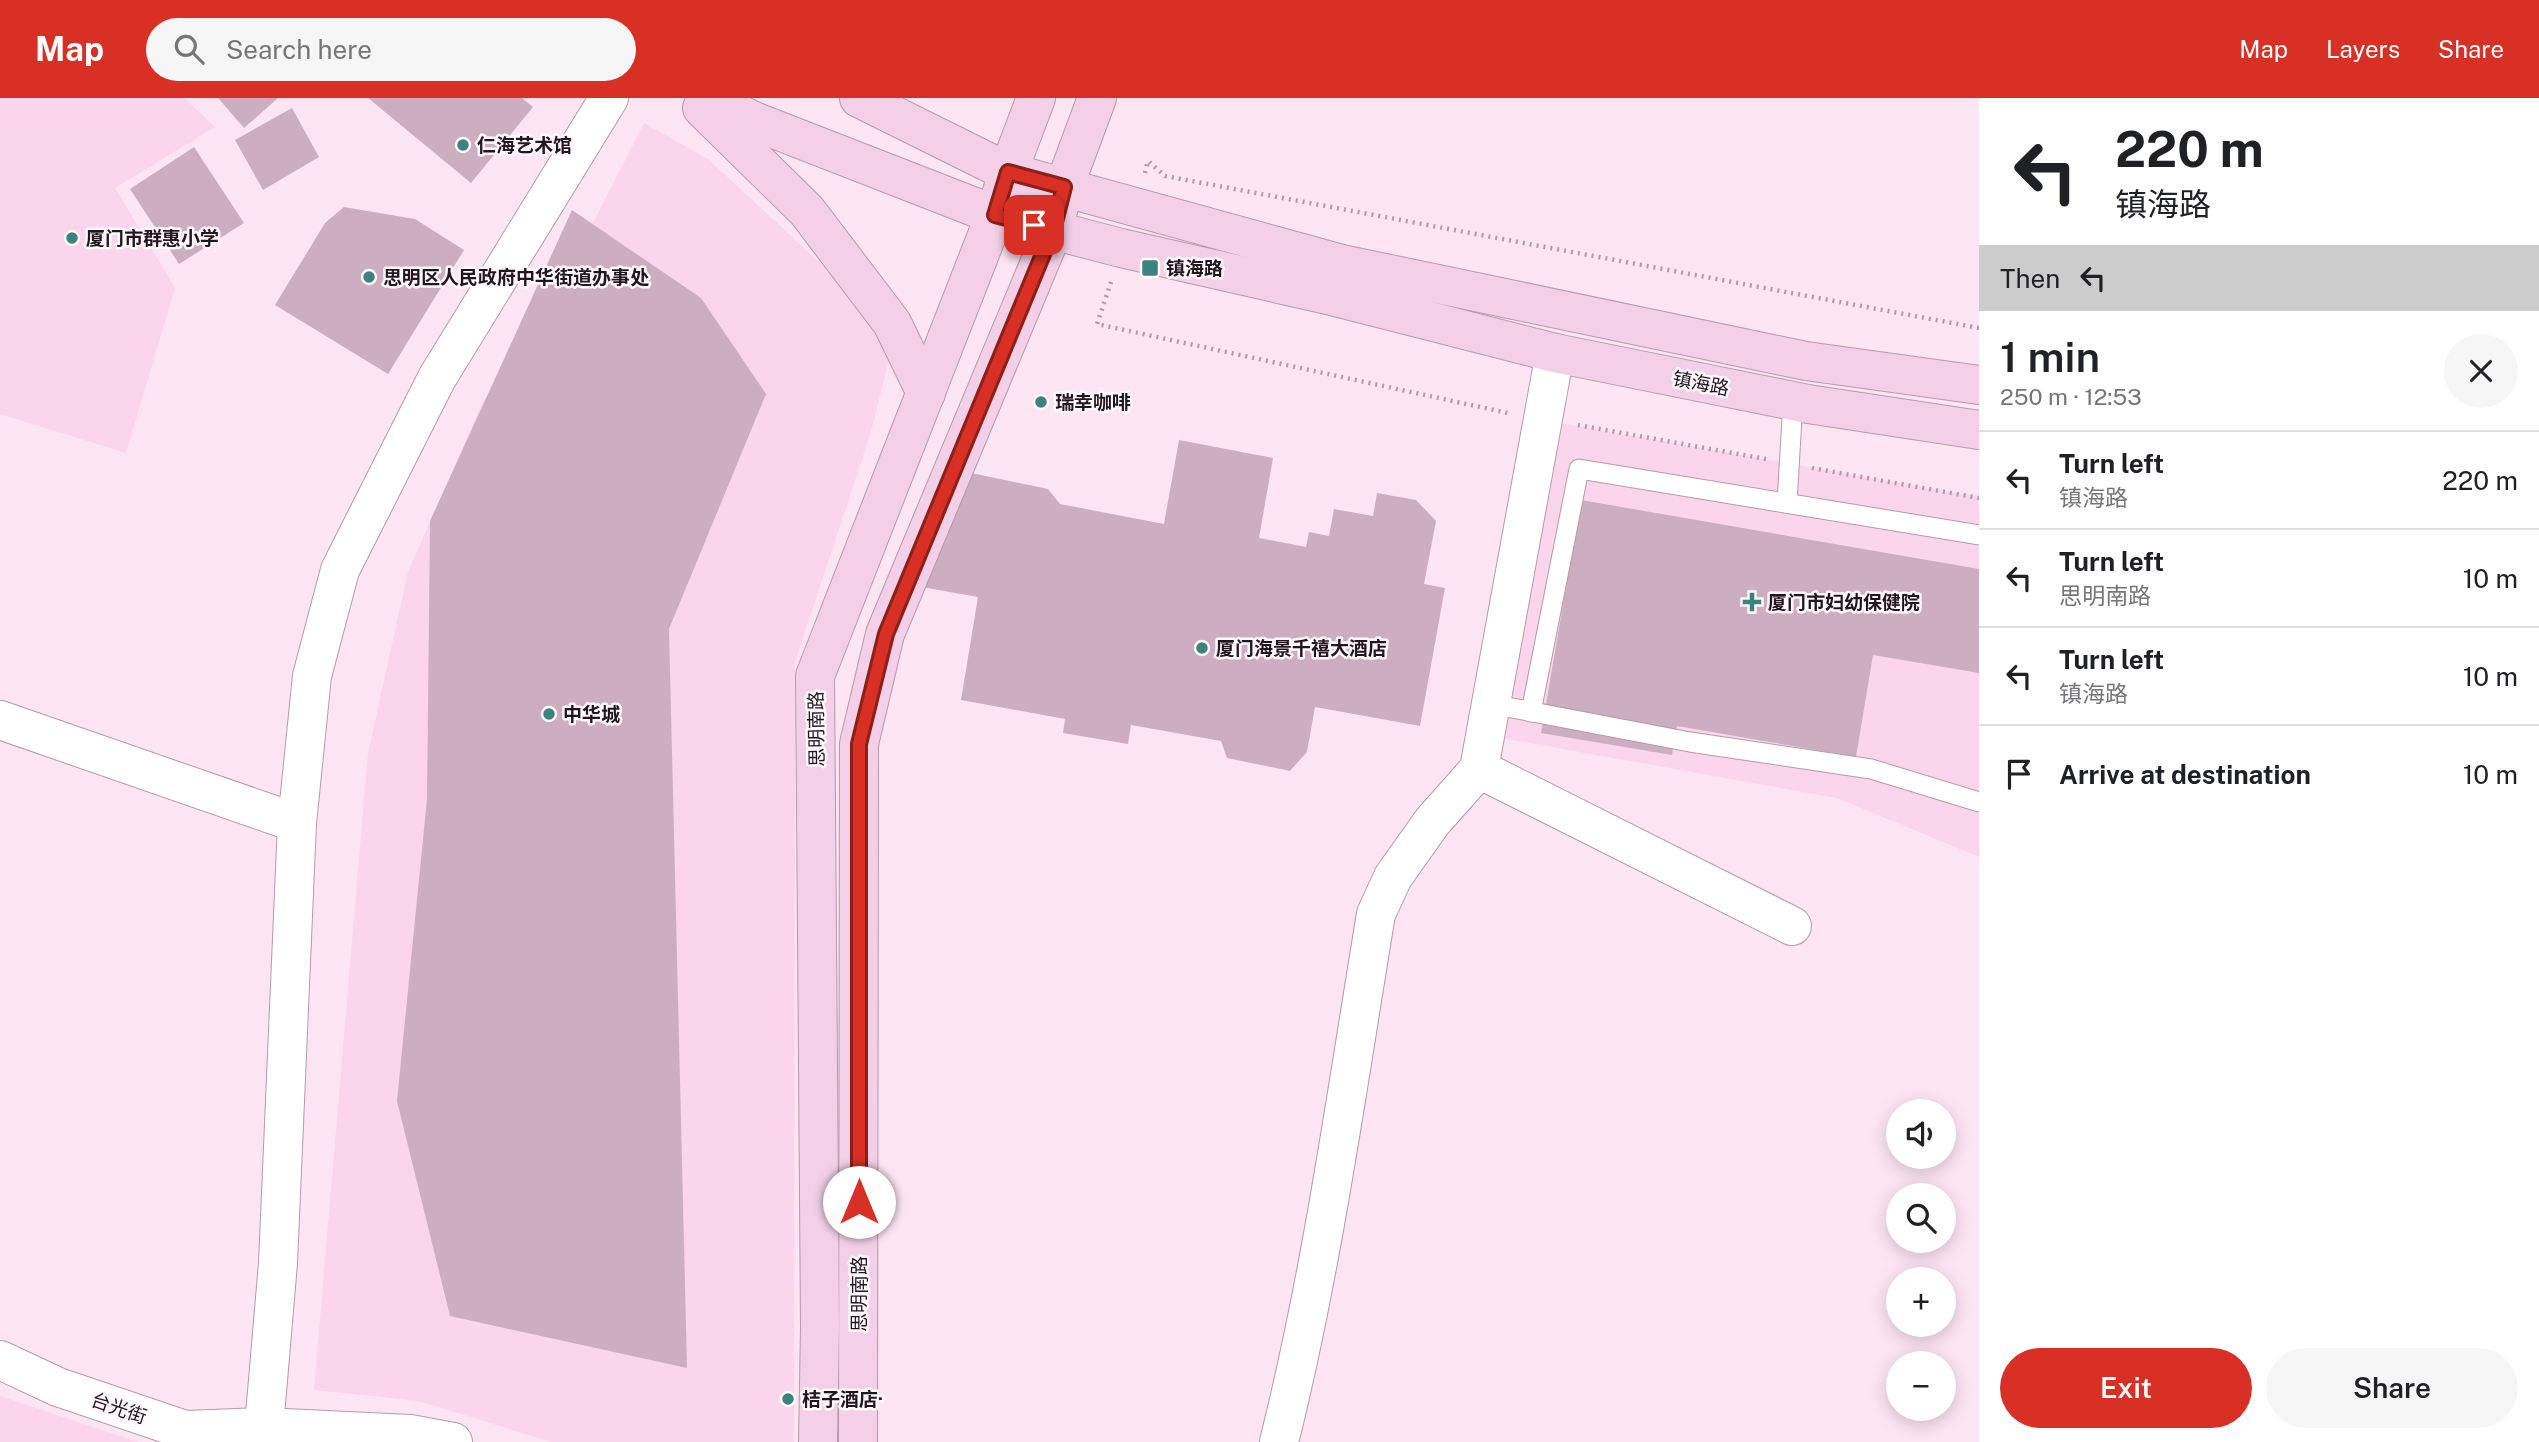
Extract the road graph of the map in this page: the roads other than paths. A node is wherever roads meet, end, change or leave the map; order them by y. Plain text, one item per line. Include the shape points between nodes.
1 (609, 98) edge
2 (692, 98) edge
3 (706, 98) edge
4 (859, 98) edge
5 (1036, 98) edge
6 (1097, 98) edge
7 (1008, 172) junction
8 (1064, 187) junction
9 (995, 215) junction
10 (1053, 230) junction
11 (1555, 353) junction
12 (1979, 385) edge
13 (926, 393) junction
14 (1793, 401) junction
15 (1979, 430) edge
16 (1787, 503) junction
17 (1979, 534) edge
18 (1491, 704) junction
19 (1531, 712) junction
20 (0, 719) edge
21 (1479, 769) junction
22 (1979, 802) edge
23 (297, 823) junction
24 (1791, 926) dead end
25 (0, 1360) edge
26 (264, 1427) junction
27 (453, 1442) edge
28 (818, 1442) edge
29 (858, 1442) edge
30 (1279, 1442) edge

1 - 23 street via 437,379 340,569 312,676
2 - 13 main road via 807,211 892,323
3 - 9 main road, 镇海路
4 - 7 main road
5 - 7 main road, 思明南路
6 - 8 main road, 思明南路
7 - 8 main road
7 - 9 main road, 思明南路
8 - 10 main road, 思明南路
8 - 12 main road via 1342,264 1805,361
9 - 10 main road, 镇海路
9 - 13 main road, 思明南路
10 - 11 main road, 镇海路
10 - 29 main road, 思明南路 via 886,634 859,744
11 - 14 main road, 镇海路
11 - 18 street
13 - 28 main road, 思明南路 via 815,676
14 - 15 main road, 镇海路
14 - 16 lane
16 - 17 lane
16 - 19 lane via 1579,468
18 - 19 lane
18 - 21 street
19 - 22 lane via 1871,769
20 - 23 street
21 - 24 street
21 - 30 street via 1392,877 1376,914 1320,1239
23 - 26 street via 278,1263
25 - 26 street, 台光街 via 58,1387 185,1430
26 - 27 street, 台光街 via 410,1434

